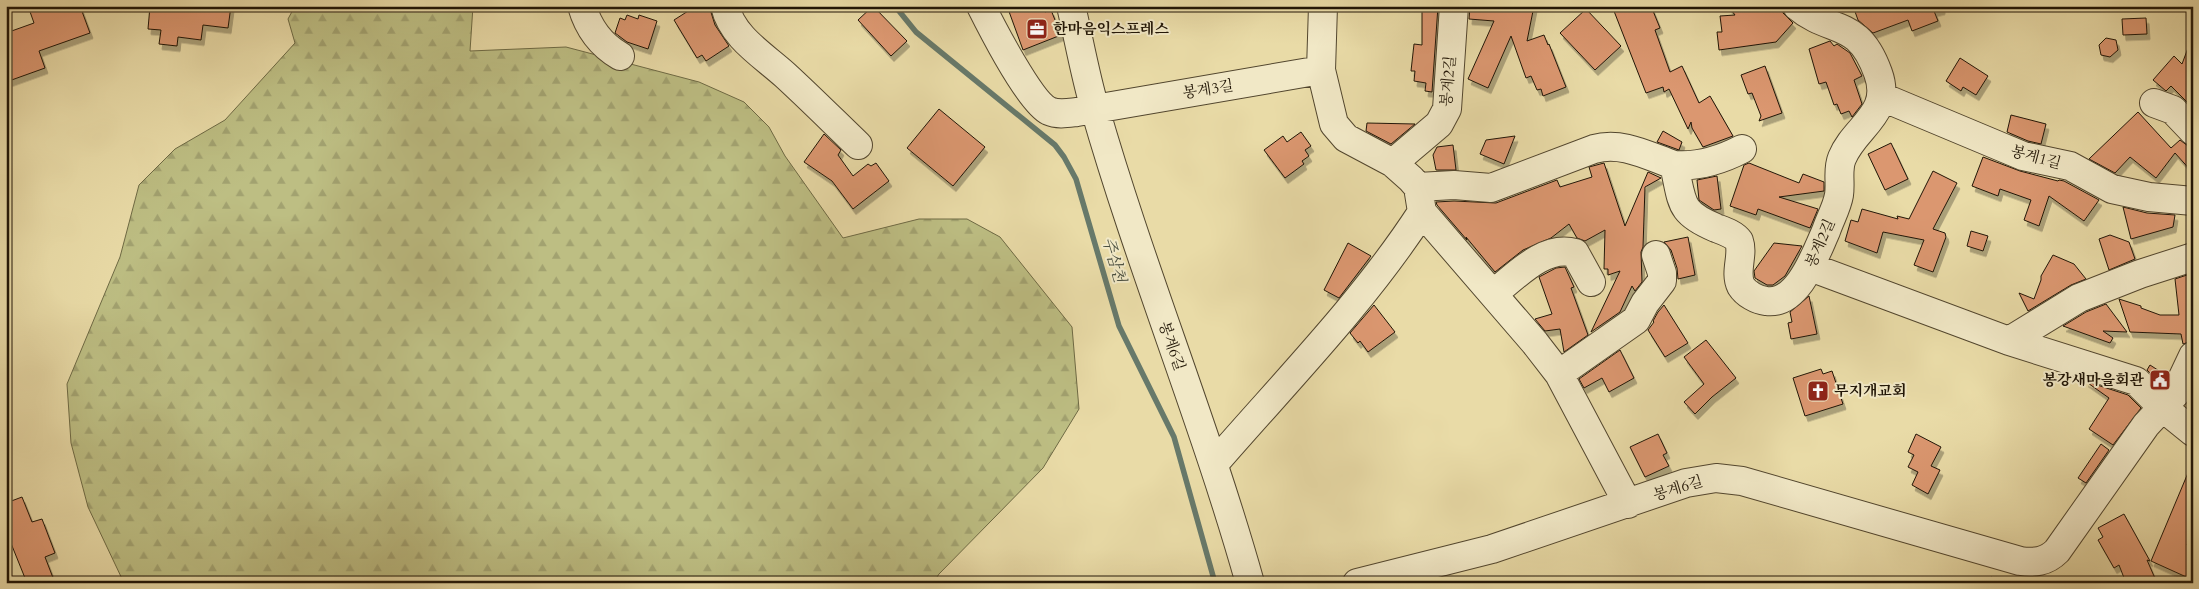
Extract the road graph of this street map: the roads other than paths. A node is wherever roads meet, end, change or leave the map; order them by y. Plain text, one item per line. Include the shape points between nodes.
1 (582, 6) edge
2 (725, 6) edge
3 (982, 6) edge
4 (1071, 6) edge
5 (1323, 6) edge
6 (1454, 6) edge
7 (1796, 6) edge
8 (620, 56) dead end
9 (1321, 70) junction
10 (1882, 97) junction
11 (2154, 103) dead end
12 (1095, 108) junction
13 (2193, 131) edge
14 (858, 145) dead end
15 (1742, 149) dead end
16 (1393, 163) junction
17 (1674, 165) junction
18 (1420, 200) junction
19 (2193, 202) edge
20 (1656, 256) dead end
21 (2193, 257) edge
22 (1810, 268) junction
23 (1591, 282) dead end
24 (1493, 294) junction
25 (2009, 341) junction
26 (2193, 356) edge
27 (1559, 374) junction
28 (2162, 407) junction
29 (2193, 432) edge
30 (1214, 464) junction
31 (1628, 504) junction
32 (1239, 580) edge
33 (1357, 583) edge

1 - 8 street via 593,31 609,50
2 - 14 street via 742,38
3 - 12 street, 봉계3길 via 1006,54 1045,108 1051,112 1066,113
4 - 12 street
5 - 9 street
6 - 16 street, 봉계2길 via 1447,109 1439,124
7 - 10 street via 1811,17 1840,27 1857,38 1872,60 1880,79
9 - 12 street, 봉계3길
9 - 16 street via 1328,106 1339,131
10 - 19 street, 봉계1길 via 2023,156 2070,166 2112,189
10 - 22 street, 봉계2길 via 1844,154 1838,174 1839,196
11 - 13 street via 2173,110
12 - 30 street, 봉계6길 via 1157,303
15 - 17 street via 1710,162
16 - 18 street
17 - 18 street via 1625,147 1606,146 1491,188 1454,185
17 - 22 street, 봉계2길 via 1687,211 1697,220 1739,241 1738,277 1746,292 1764,301 1776,301 1792,290
18 - 24 street
18 - 30 street via 1402,242 1347,311
20 - 27 street via 1662,281 1644,303 1636,320
21 - 25 street via 2079,298
22 - 25 street
23 - 24 street via 1575,253 1560,251 1530,265
24 - 27 street
25 - 28 street via 2136,381
26 - 28 street via 2180,387
27 - 31 street
28 - 29 street
28 - 31 street, 봉계6길 via 2057,551 2042,561 2020,561 1729,478 1704,478
30 - 32 street, 봉계6길
31 - 33 street, 봉계6길 via 1492,548

